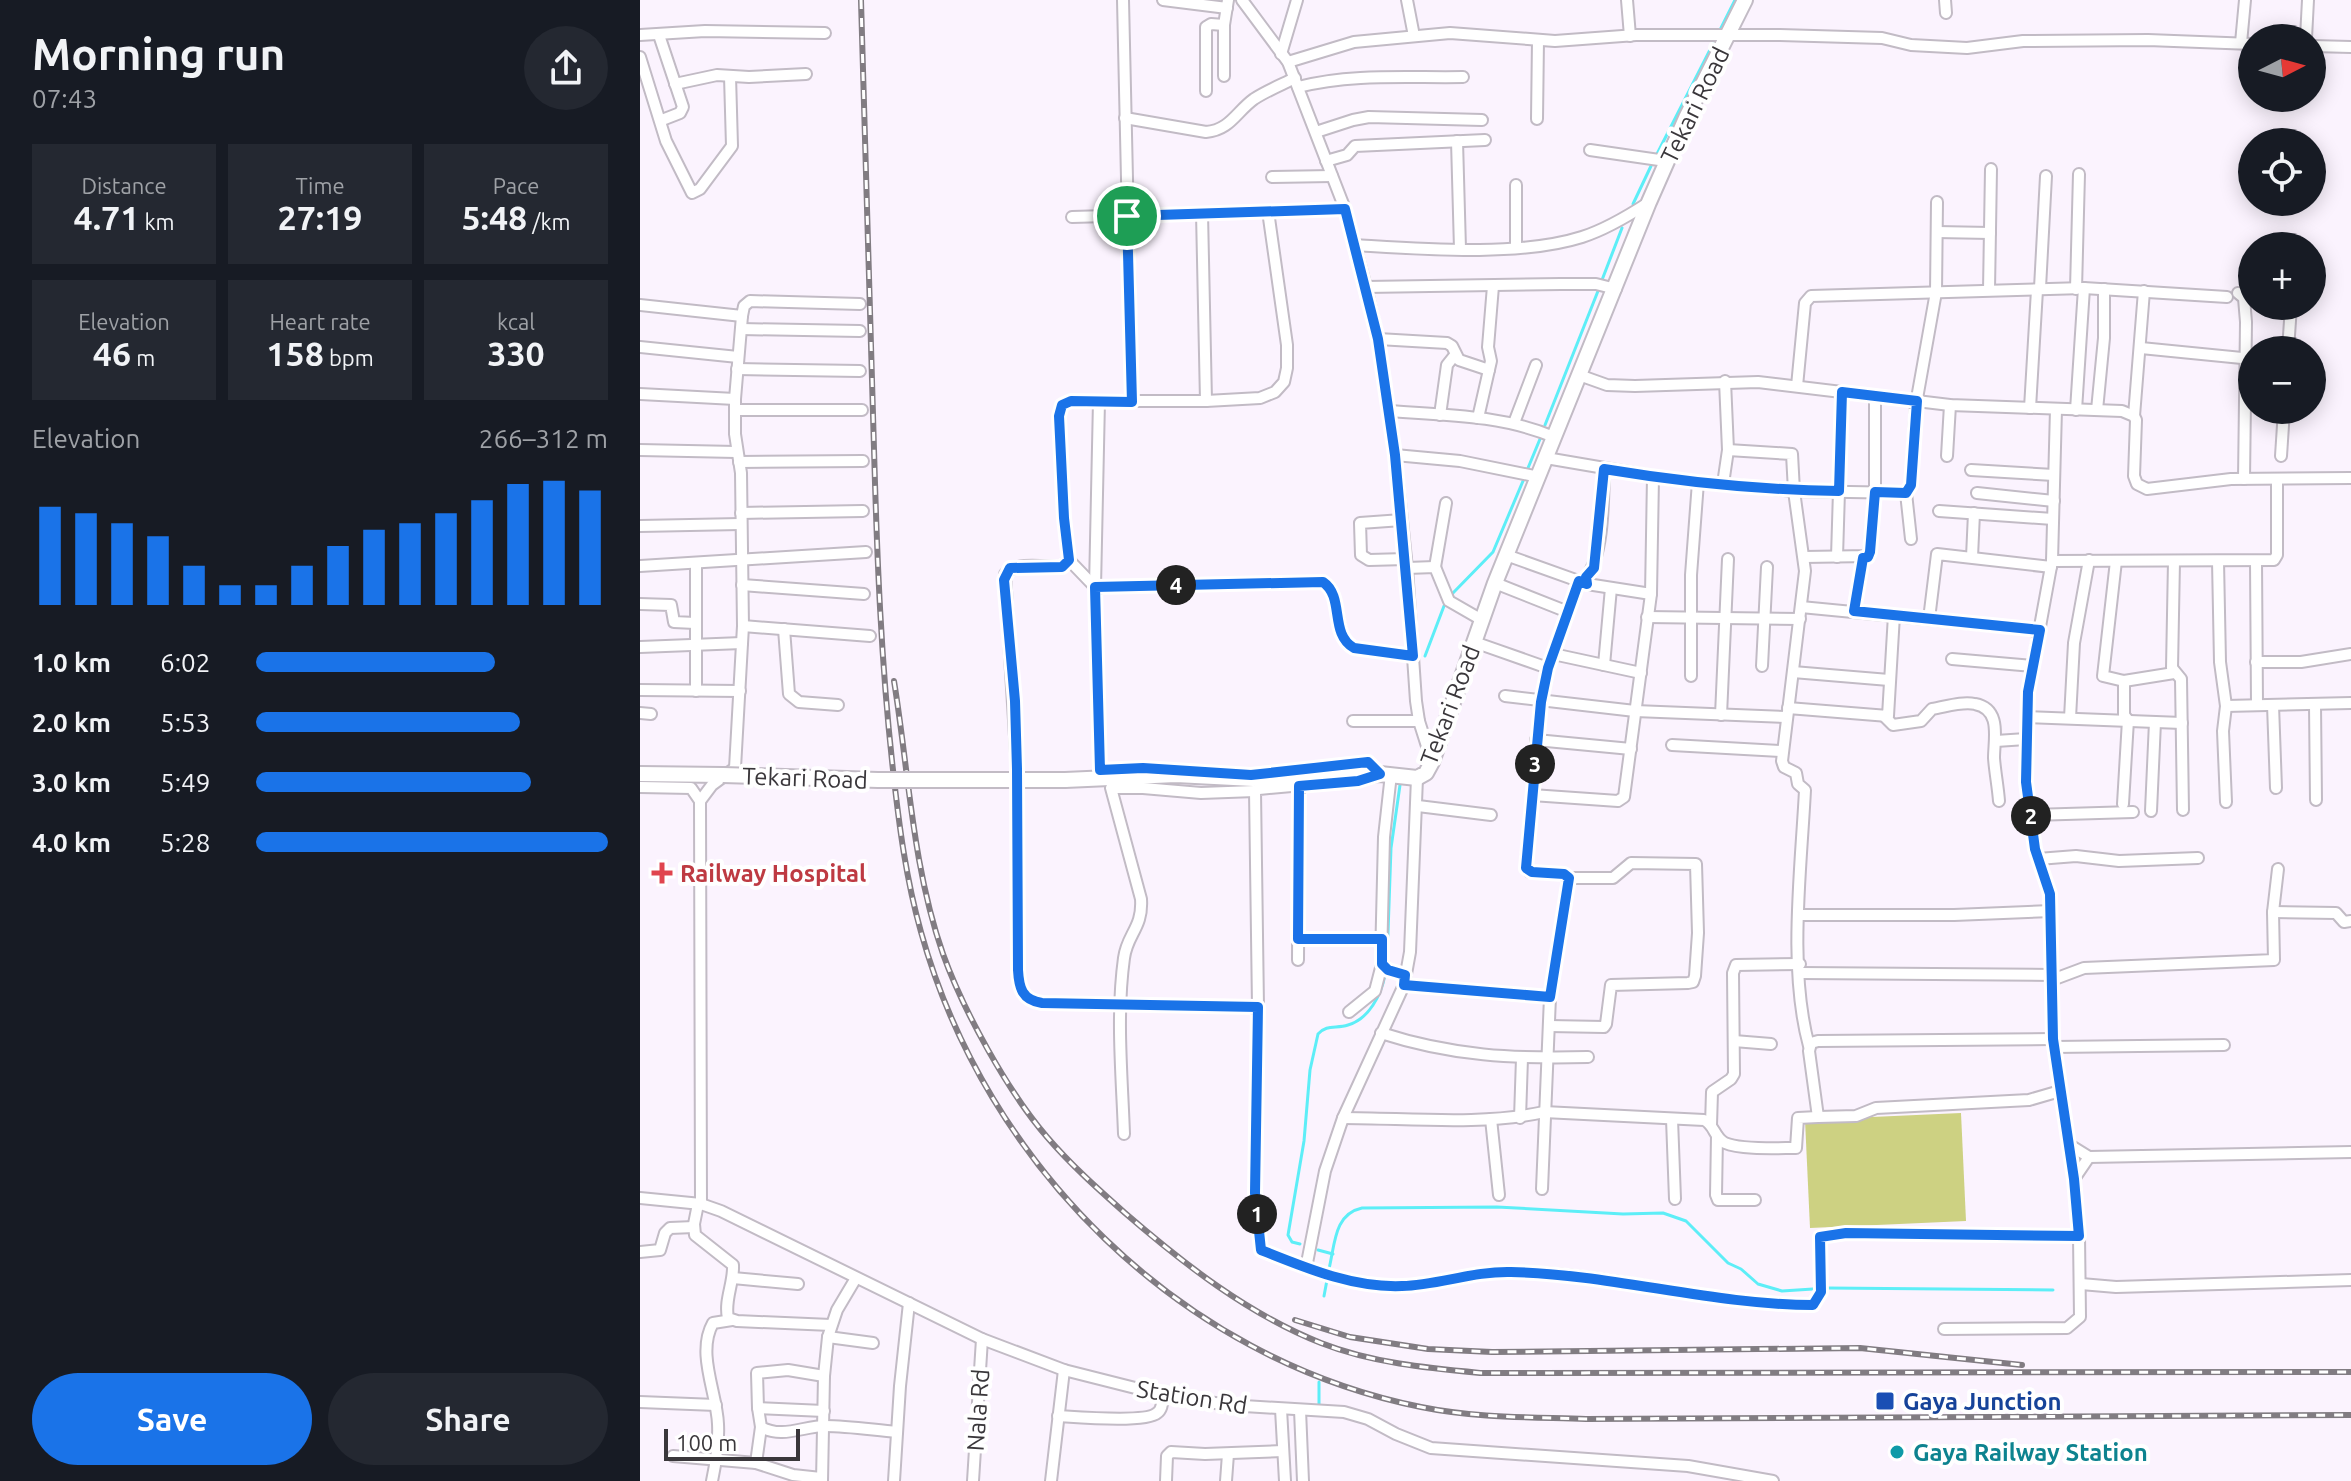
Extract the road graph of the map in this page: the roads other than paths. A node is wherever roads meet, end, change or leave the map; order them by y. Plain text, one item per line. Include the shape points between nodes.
1 (1123, 0) edge
2 (1163, 0) edge
3 (1242, 0) edge
4 (1297, 0) edge
5 (1407, 0) edge
6 (1627, 0) edge
7 (1745, 0) edge
8 (1945, 0) edge
9 (2245, 0) edge
10 (2308, 0) edge
11 (1227, 4) edge
12 (1946, 13) dead end
13 (2246, 24) edge
14 (2307, 24) edge
15 (1224, 25) junction
16 (825, 33) dead end
17 (1729, 34) junction
18 (640, 35) edge
19 (659, 35) junction
20 (1414, 36) junction
21 (1630, 36) junction
22 (1538, 40) junction
23 (2238, 44) edge
24 (2326, 46) edge
25 (2351, 47) edge
26 (640, 57) edge
27 (1285, 58) junction
28 (806, 74) dead end
29 (730, 76) junction
30 (1224, 76) dead end
31 (1463, 77) dead end
32 (1296, 83) junction
33 (675, 84) junction
34 (1206, 91) dead end
35 (1125, 118) junction
36 (1537, 119) dead end
37 (662, 120) junction
38 (1482, 120) dead end
39 (1316, 132) junction
40 (1485, 140) dead end
41 (1457, 141) junction
42 (1590, 150) dead end
43 (1326, 161) junction
44 (1666, 161) junction
45 (1991, 169) dead end
46 (2079, 174) dead end
47 (1332, 176) junction
48 (2046, 176) dead end
49 (1272, 177) dead end
50 (1516, 185) dead end
51 (1649, 202) junction
52 (1937, 202) dead end
53 (1345, 209) junction
54 (1268, 211) junction
55 (1202, 213) junction
56 (1127, 216) junction
57 (1072, 217) dead end
58 (1937, 232) junction
59 (1990, 233) junction
60 (1355, 245) junction
61 (1516, 247) junction
62 (1460, 249) junction
63 (1493, 286) junction
64 (1366, 287) junction
65 (1616, 289) junction
66 (2080, 289) junction
67 (2104, 289) junction
68 (1989, 290) junction
69 (2037, 290) junction
70 (2144, 291) junction
71 (1936, 292) junction
72 (860, 304) dead end
73 (640, 305) edge
74 (742, 316) junction
75 (741, 329) junction
76 (860, 331) dead end
77 (2246, 336) edge
78 (1378, 339) junction
79 (640, 347) edge
80 (2141, 348) junction
81 (1455, 355) junction
82 (738, 357) junction
83 (2238, 358) edge
84 (1536, 365) dead end
85 (737, 369) junction
86 (1489, 370) junction
87 (860, 371) dead end
88 (1579, 375) junction
89 (1725, 381) junction
90 (1797, 386) junction
91 (1842, 392) junction
92 (640, 394) edge
93 (1875, 396) junction
94 (1099, 401) junction
95 (1206, 401) junction
96 (1917, 401) junction
97 (1132, 402) junction
98 (735, 405) junction
99 (1950, 405) junction
100 (2030, 408) junction
101 (2056, 409) junction
102 (862, 410) dead end
103 (2076, 410) junction
104 (2097, 410) junction
105 (1389, 411) junction
106 (1440, 415) junction
107 (2134, 416) junction
108 (1478, 418) junction
109 (1514, 423) junction
110 (2246, 424) edge
111 (2283, 424) edge
112 (1554, 437) junction
113 (640, 450) edge
114 (1728, 450) junction
115 (1395, 455) junction
116 (1947, 456) dead end
117 (2281, 456) dead end
118 (738, 457) junction
119 (1546, 458) junction
120 (863, 461) dead end
121 (1604, 469) junction
122 (1971, 470) dead end
123 (2054, 475) junction
124 (1539, 477) junction
125 (1653, 477) junction
126 (2351, 478) edge
127 (2244, 479) junction
128 (2277, 479) junction
129 (1698, 482) junction
130 (1723, 484) junction
131 (1794, 491) junction
132 (1839, 491) junction
133 (1875, 492) junction
134 (1906, 493) junction
135 (1977, 493) dead end
136 (2054, 501) junction
137 (1446, 503) dead end
138 (863, 511) dead end
139 (1939, 511) dead end
140 (1974, 513) junction
141 (741, 518) junction
142 (2053, 519) junction
143 (1402, 520) junction
144 (640, 526) edge
145 (1911, 539) dead end
146 (866, 552) dead end
147 (1506, 555) junction
148 (1804, 557) junction
149 (1837, 557) junction
150 (1972, 557) junction
151 (1863, 558) junction
152 (1728, 559) dead end
153 (1069, 560) junction
154 (2089, 560) junction
155 (741, 561) junction
156 (2116, 561) junction
157 (2174, 561) junction
158 (2218, 561) junction
159 (2256, 561) junction
160 (696, 563) junction
161 (1406, 564) junction
162 (2052, 564) junction
163 (640, 566) edge
164 (1435, 567) junction
165 (1767, 567) dead end
166 (1583, 582) junction
167 (1495, 583) junction
168 (742, 585) junction
169 (1095, 587) junction
170 (1611, 588) junction
171 (864, 594) dead end
172 (1651, 594) junction
173 (640, 604) edge
174 (1801, 607) junction
175 (1854, 611) junction
176 (1568, 612) junction
177 (1894, 615) junction
178 (1647, 617) junction
179 (1692, 617) junction
180 (1727, 618) junction
181 (1764, 618) junction
182 (1800, 619) junction
183 (1929, 619) junction
184 (1482, 620) junction
185 (695, 623) junction
186 (743, 626) junction
187 (784, 629) junction
188 (2040, 630) junction
189 (870, 636) dead end
190 (1474, 642) junction
191 (742, 643) junction
192 (695, 645) junction
193 (640, 647) edge
194 (1553, 654) junction
195 (2351, 654) edge
196 (1952, 659) dead end
197 (2256, 662) junction
198 (1413, 665) junction
199 (1604, 665) junction
200 (1762, 666) dead end
201 (2033, 666) junction
202 (1548, 668) junction
203 (1793, 672) junction
204 (1641, 673) junction
205 (2174, 673) junction
206 (1691, 676) dead end
207 (1889, 680) junction
208 (2124, 681) junction
209 (640, 690) edge
210 (696, 691) junction
211 (740, 691) junction
212 (1505, 696) dead end
213 (1541, 702) junction
214 (2351, 703) edge
215 (838, 705) dead end
216 (2257, 705) junction
217 (2273, 705) junction
218 (2315, 705) junction
219 (2226, 706) junction
220 (1635, 711) junction
221 (1787, 713) junction
222 (1721, 715) junction
223 (1885, 717) junction
224 (2028, 717) junction
225 (2070, 718) junction
226 (2128, 720) junction
227 (1353, 721) dead end
228 (1419, 721) junction
229 (2155, 722) junction
230 (2182, 723) junction
231 (2026, 739) junction
232 (1536, 740) junction
233 (1996, 741) junction
234 (1672, 745) dead end
235 (1631, 749) junction
236 (1782, 751) junction
237 (1432, 762) junction
238 (735, 768) junction
239 (640, 772) edge
240 (1386, 774) junction
241 (1417, 778) junction
242 (1299, 786) junction
243 (640, 787) edge
244 (2276, 788) dead end
245 (1255, 791) junction
246 (1532, 795) junction
247 (2316, 800) dead end
248 (700, 801) junction
249 (1999, 801) dead end
250 (2226, 802) dead end
251 (2123, 804) dead end
252 (1418, 806) junction
253 (2183, 810) dead end
254 (2151, 811) dead end
255 (2133, 812) dead end
256 (1491, 815) dead end
257 (2031, 815) junction
258 (2198, 858) dead end
259 (2038, 859) junction
260 (2278, 869) dead end
261 (1569, 878) junction
262 (2051, 911) junction
263 (2273, 912) junction
264 (1799, 915) junction
265 (2351, 921) edge
266 (1298, 939) junction
267 (1382, 939) junction
268 (1298, 960) dead end
269 (1382, 964) junction
270 (1800, 969) junction
271 (2052, 978) junction
272 (1404, 980) junction
273 (1550, 997) junction
274 (1121, 1004) junction
275 (1258, 1007) junction
276 (1349, 1012) dead end
277 (1549, 1026) junction
278 (1381, 1033) junction
279 (1734, 1041) junction
280 (2054, 1043) junction
281 (1771, 1044) dead end
282 (2224, 1045) dead end
283 (1809, 1046) junction
284 (1588, 1057) dead end
285 (1522, 1058) junction
286 (1547, 1058) junction
287 (2060, 1091) junction
288 (1544, 1112) junction
289 (1818, 1117) junction
290 (1343, 1118) junction
291 (1520, 1118) junction
292 (1491, 1119) junction
293 (1672, 1119) junction
294 (1711, 1125) junction
295 (1124, 1134) dead end
296 (1717, 1136) junction
297 (2068, 1144) junction
298 (2351, 1152) edge
299 (2089, 1157) junction
300 (2074, 1179) junction
301 (1542, 1189) dead end
302 (1499, 1195) dead end
303 (640, 1198) edge
304 (1675, 1199) dead end
305 (1755, 1200) dead end
306 (699, 1204) junction
307 (694, 1227) junction
308 (2079, 1236) junction
309 (640, 1252) edge
310 (1306, 1268) junction
311 (733, 1278) junction
312 (856, 1278) junction
313 (2351, 1280) edge
314 (798, 1284) dead end
315 (2081, 1284) junction
316 (909, 1303) junction
317 (732, 1320) junction
318 (831, 1325) junction
319 (1944, 1329) dead end
320 (828, 1337) junction
321 (982, 1339) junction
322 (873, 1343) dead end
323 (1064, 1370) junction
324 (824, 1376) junction
325 (1163, 1395) junction
326 (640, 1402) edge
327 (716, 1405) junction
328 (758, 1408) junction
329 (1281, 1409) junction
330 (1300, 1410) junction
331 (824, 1411) junction
332 (1058, 1416) junction
333 (824, 1426) junction
334 (761, 1427) junction
335 (897, 1432) junction
336 (1283, 1451) junction
337 (1228, 1454) junction
338 (673, 1456) dead end
339 (716, 1459) junction
340 (756, 1463) junction
341 (822, 1480) edge
342 (712, 1481) edge
343 (894, 1481) edge
344 (973, 1481) edge
345 (1051, 1481) edge
346 (1166, 1481) edge
347 (1226, 1481) edge
348 (1285, 1481) edge
349 (1303, 1481) edge
350 (1773, 1481) edge

1 - 35 street
2 - 11 street
3 - 27 street
4 - 27 street
5 - 20 street
6 - 21 street
7 - 17 highway, Tekari Road
8 - 12 street
9 - 13 street
10 - 14 street
11 - 15 street
15 - 30 street
15 - 34 street via 1206,27
16 - 19 street
17 - 21 street
17 - 23 street via 1882,38 1967,48 2023,41
17 - 44 highway, Tekari Road
18 - 19 street
19 - 33 street
20 - 22 street via 1450,33
20 - 27 street via 1354,42
21 - 22 street
22 - 36 street
24 - 25 street
26 - 37 street
27 - 32 street
28 - 29 street
29 - 33 street
29 - 37 street via 732,146 697,192 690,191
31 - 32 street
32 - 35 street via 1254,99 1217,131
32 - 39 street
33 - 37 street via 683,110
35 - 56 street
38 - 39 street via 1369,117
39 - 43 street
40 - 41 street
41 - 43 street via 1355,146 1344,157
41 - 62 street
42 - 44 street
43 - 47 street
44 - 51 highway, Tekari Road
45 - 59 street
46 - 66 street
47 - 49 street
47 - 53 street
48 - 69 street
50 - 61 street
51 - 61 street via 1586,236
51 - 65 highway, Tekari Road
52 - 58 street
53 - 54 street
53 - 60 street
54 - 55 street
54 - 95 street via 1287,345 1284,382 1260,398
55 - 56 street
55 - 95 street
56 - 57 street
56 - 97 street
58 - 59 street
58 - 71 street
59 - 68 street
60 - 62 street
60 - 64 street
61 - 62 street
63 - 64 street
63 - 65 street via 1596,284
63 - 86 street
64 - 78 street
65 - 88 highway, Tekari Road
66 - 67 street
66 - 69 street
66 - 103 street
67 - 70 street
67 - 104 street
68 - 69 street
68 - 71 street
69 - 100 street
70 - 77 street via 2244,298
70 - 80 street
71 - 90 street via 1811,296 1805,303
71 - 96 street
72 - 74 street via 750,301
73 - 74 street
74 - 75 street
75 - 76 street
75 - 82 street
78 - 81 street via 1447,343
78 - 105 street
79 - 82 street
80 - 83 street
80 - 107 street
81 - 86 street
81 - 106 street via 1447,365
82 - 85 street
84 - 109 street
85 - 87 street
85 - 98 street
86 - 108 street
88 - 89 street via 1621,386
88 - 112 highway, Tekari Road
89 - 90 street
89 - 114 street
90 - 91 street
91 - 93 street
91 - 132 street
92 - 98 street
93 - 96 street
93 - 133 street
94 - 97 street
94 - 153 street via 1071,401 1060,409
94 - 169 street
95 - 97 street
96 - 99 street
96 - 134 street via 1911,485
98 - 102 street
98 - 118 street
99 - 100 street
99 - 116 street
100 - 101 street
101 - 103 street
101 - 123 street
103 - 104 street
104 - 107 street
105 - 106 street
105 - 115 street
106 - 108 street
107 - 127 street via 2134,476 2141,487
108 - 109 street
109 - 112 street
110 - 127 street
111 - 117 street
112 - 119 highway, Tekari Road
113 - 118 street
114 - 130 street
114 - 131 street via 1792,454
115 - 124 street
115 - 143 street
118 - 120 street
118 - 141 street
119 - 121 street
119 - 124 highway, Tekari Road
121 - 125 street
121 - 166 street via 1594,568
122 - 123 street
123 - 136 street
124 - 147 highway, Tekari Road
125 - 129 street
125 - 172 street
126 - 128 street
127 - 128 street
128 - 159 street via 2276,558
129 - 130 street
129 - 179 street
130 - 131 street
131 - 132 street
131 - 148 street
132 - 133 street
132 - 149 street
133 - 134 street
133 - 151 street via 1870,552
134 - 145 street
135 - 136 street
136 - 142 street
137 - 164 street
138 - 141 street
139 - 140 street
140 - 142 street
140 - 150 street
141 - 144 street
141 - 155 street
142 - 162 street
143 - 161 street
143 - 161 street via 1360,523 1361,555
146 - 155 street
147 - 166 street
147 - 167 highway, Tekari Road
148 - 149 street
148 - 174 street
149 - 151 street
150 - 162 street
150 - 183 street via 1935,555
151 - 175 street
152 - 180 street
153 - 169 street
153 - 274 street via 1062,567 1010,568 1004,580 1017,755 1019,984 1031,1001
154 - 156 street
154 - 162 street
154 - 225 street via 2074,643
155 - 160 street
155 - 168 street
156 - 157 street
156 - 208 street via 2102,671 2103,676
157 - 158 street
157 - 205 street
158 - 159 street
158 - 219 street
159 - 197 street
160 - 163 street
160 - 185 street
161 - 164 street
161 - 198 street
162 - 188 street
164 - 184 street via 1449,601
165 - 181 street
166 - 170 street
166 - 176 street
167 - 176 street
167 - 184 highway, Tekari Road
168 - 171 street
168 - 186 street
169 - 198 street via 1323,582 1332,591 1347,644
169 - 240 street via 1100,770 1251,775 1368,762
170 - 172 street
170 - 199 street
172 - 178 street
173 - 185 street via 671,605 674,622
174 - 175 street
174 - 182 street
175 - 177 street
176 - 194 street
177 - 183 street
177 - 207 street
178 - 179 street
178 - 204 street
179 - 180 street
179 - 206 street
180 - 181 street
180 - 222 street
181 - 182 street
181 - 200 street
182 - 203 street
183 - 188 street
184 - 190 highway, Tekari Road
185 - 192 street
186 - 187 street
186 - 191 street
187 - 189 street
187 - 215 street via 789,694 799,702
188 - 201 street
190 - 202 street
190 - 237 highway, Tekari Road
191 - 192 street
191 - 211 street
192 - 193 street
192 - 210 street
194 - 199 street
194 - 202 street
195 - 197 street
196 - 201 street
197 - 216 street
198 - 228 street
199 - 204 street
201 - 224 street
202 - 213 street
203 - 207 street
203 - 221 street
204 - 220 street
205 - 208 street
205 - 230 street via 2181,679
207 - 223 street via 1890,713
208 - 226 street
209 - 210 street
210 - 211 street
211 - 238 street
212 - 213 street
213 - 220 street
213 - 232 street
214 - 218 street
216 - 217 street
216 - 219 street
217 - 218 street
217 - 244 street
218 - 247 street
219 - 250 street
220 - 222 street
220 - 235 street
221 - 222 street
221 - 223 street
221 - 236 street
223 - 233 street via 1892,725 1920,721 1929,710 1975,704 1992,716
224 - 225 street
224 - 231 street
225 - 226 street
226 - 229 street
226 - 251 street
227 - 228 street
228 - 237 street
229 - 230 street
229 - 254 street
230 - 253 street
231 - 233 street
231 - 257 street
232 - 235 street
232 - 246 street
233 - 249 street
234 - 236 street
235 - 246 street via 1622,800
236 - 264 street via 1784,767 1796,773 1805,790
237 - 241 highway, Tekari Road
238 - 239 street
238 - 248 street
239 - 240 highway, Tekari Road, bridge via 984,780
240 - 241 highway, Tekari Road
240 - 242 street
240 - 267 street
241 - 252 street
242 - 245 street
242 - 266 street
243 - 248 street via 691,788
245 - 274 street via 1111,788 1142,912 1124,957
245 - 275 street
246 - 261 street via 1526,868
248 - 306 street
252 - 256 street
252 - 272 street
255 - 257 street
257 - 259 street
258 - 259 street
259 - 262 street
260 - 263 street
261 - 273 street
261 - 277 street via 1613,878 1631,863 1696,864 1695,976 1688,983 1613,984 1605,1027
262 - 264 street
262 - 271 street
263 - 265 street via 2336,913 2344,922
263 - 271 street via 2273,960 2084,968
264 - 270 street
266 - 267 street
266 - 268 street
267 - 269 street
269 - 272 street
269 - 276 street via 1375,991
270 - 271 street
270 - 279 street via 1736,965
270 - 283 street
271 - 280 street
272 - 273 street
272 - 278 street
273 - 277 street
274 - 275 street
274 - 295 street
275 - 310 street via 1255,1193 1261,1250
277 - 286 street
278 - 285 street via 1437,1049
278 - 290 street
279 - 281 street
279 - 294 street via 1734,1074 1712,1092
280 - 282 street
280 - 283 street via 1818,1041
280 - 287 street
283 - 289 street
284 - 286 street
285 - 286 street
285 - 291 street
286 - 288 street
287 - 289 street via 2029,1100 1876,1108 1856,1116
287 - 297 street
288 - 291 street
288 - 293 street
288 - 301 street
289 - 296 street via 1798,1118 1796,1148 1728,1144
290 - 292 street
290 - 310 street via 1325,1171
291 - 292 street
292 - 302 street
293 - 294 street
293 - 304 street
294 - 296 street
296 - 305 street via 1718,1200
297 - 299 street
297 - 300 street
298 - 299 street
299 - 300 street
300 - 308 street
303 - 306 street, Station Rd
306 - 307 street
306 - 312 street, Station Rd
307 - 309 street via 670,1228 660,1250
307 - 311 street via 699,1240 731,1262
308 - 310 street via 1820,1237 1821,1292 1813,1305 1511,1272 1402,1286 1359,1283
308 - 315 street
311 - 314 street
311 - 317 street via 727,1304
312 - 316 street, Station Rd
312 - 318 street
313 - 315 street
315 - 319 street via 2080,1317 2067,1328
316 - 321 street, Station Rd
316 - 335 street
317 - 318 street
317 - 327 street via 713,1323 707,1341
318 - 320 street
320 - 322 street
320 - 324 street
321 - 323 street, Station Rd
321 - 344 street, Nala Rd
323 - 325 street, Station Rd
323 - 332 street
324 - 328 street via 760,1371
324 - 331 street
325 - 329 street, Station Rd
325 - 332 street via 1153,1416
326 - 327 street
327 - 339 street
328 - 331 street
328 - 334 street
329 - 330 street, Station Rd
329 - 336 street
330 - 349 street
330 - 350 street, Station Rd via 1344,1412 1431,1448 1688,1466
331 - 333 street
332 - 345 street
333 - 334 street via 798,1432
333 - 335 street
333 - 341 street
334 - 340 street
335 - 343 street
336 - 337 street
336 - 348 street
337 - 346 street via 1168,1453
337 - 347 street
338 - 339 street
339 - 340 street
339 - 342 street
340 - 341 street

